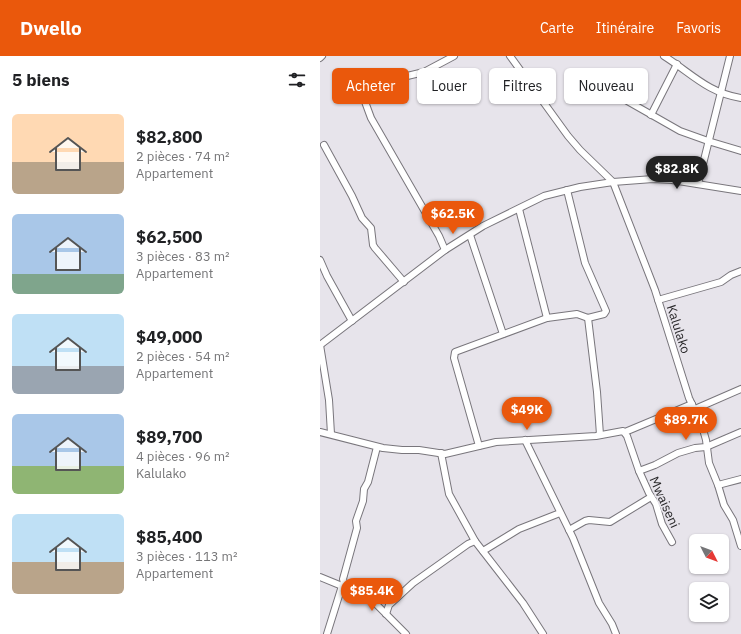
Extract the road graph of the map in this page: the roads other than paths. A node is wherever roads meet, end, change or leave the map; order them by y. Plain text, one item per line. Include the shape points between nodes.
1 (454, 56) edge
2 (510, 56) edge
3 (664, 56) edge
4 (730, 56) edge
5 (676, 64) junction
6 (721, 93) junction
7 (741, 98) edge
8 (634, 104) edge
9 (651, 114) junction
10 (708, 141) junction
11 (324, 145) dead end
12 (741, 151) edge
13 (613, 182) junction
14 (698, 184) junction
15 (567, 190) junction
16 (741, 191) edge
17 (519, 209) junction
18 (470, 235) junction
19 (446, 250) junction
20 (320, 260) edge
21 (741, 271) edge
22 (404, 282) junction
23 (658, 300) junction
24 (547, 318) junction
25 (588, 318) junction
26 (352, 321) junction
27 (503, 334) junction
28 (320, 345) edge
29 (741, 389) edge
30 (693, 406) junction
31 (320, 432) edge
32 (625, 432) junction
33 (741, 432) edge
34 (331, 434) junction
35 (600, 435) junction
36 (525, 440) junction
37 (377, 446) junction
38 (480, 446) junction
39 (706, 448) junction
40 (441, 454) junction
41 (638, 471) junction
42 (741, 479) edge
43 (718, 485) junction
44 (651, 497) junction
45 (560, 513) junction
46 (569, 530) junction
47 (739, 532) edge
48 (475, 541) junction
49 (672, 542) dead end
50 (741, 546) edge
51 (483, 551) junction
52 (320, 577) edge
53 (343, 584) junction
54 (376, 604) junction
55 (389, 605) junction
56 (386, 614) junction
57 (327, 634) edge
58 (406, 634) edge
59 (543, 634) edge
60 (616, 634) edge

1 - 19 street via 424,72 388,79 366,94 364,99 371,118
2 - 13 street via 568,136
3 - 5 street
4 - 6 street
5 - 6 street
5 - 9 street
6 - 7 street
6 - 10 street
8 - 9 street
9 - 10 street via 680,131
10 - 12 street
10 - 14 street
11 - 22 street via 362,218 371,228 373,245
13 - 14 street via 653,179
13 - 15 street
13 - 23 street, Kalulako
14 - 16 street
15 - 17 street via 544,196
15 - 25 street via 585,263 606,311 604,314
17 - 18 street
17 - 24 street
18 - 19 street
18 - 27 street
19 - 22 street
20 - 26 street
21 - 23 street via 721,282
22 - 26 street
23 - 30 street, Kalulako
24 - 25 street via 577,314
24 - 27 street
25 - 35 street
26 - 28 street
27 - 38 street via 459,350 454,355
28 - 34 street via 329,400
29 - 30 street
30 - 32 street
30 - 39 street, Kalulako via 702,426
31 - 34 street
32 - 35 street
32 - 41 street, Mwaiseni
33 - 39 street
34 - 37 street
35 - 36 street
36 - 38 street
36 - 45 street
37 - 40 street
37 - 53 street via 356,521 357,528
38 - 40 street
39 - 41 street via 689,449
39 - 43 street, Kalulako
40 - 48 street via 449,494
41 - 44 street, Mwaiseni
42 - 43 street
43 - 47 street, Kalulako via 724,505
44 - 46 street via 610,522 590,520
44 - 49 street, Mwaiseni
45 - 46 street
45 - 51 street via 519,529
46 - 60 street via 599,603
47 - 50 street, Kalulako
48 - 51 street
48 - 55 street via 422,575
51 - 59 street
52 - 53 street
53 - 54 street
53 - 57 street
54 - 55 street
54 - 56 street
55 - 56 street
56 - 58 street

